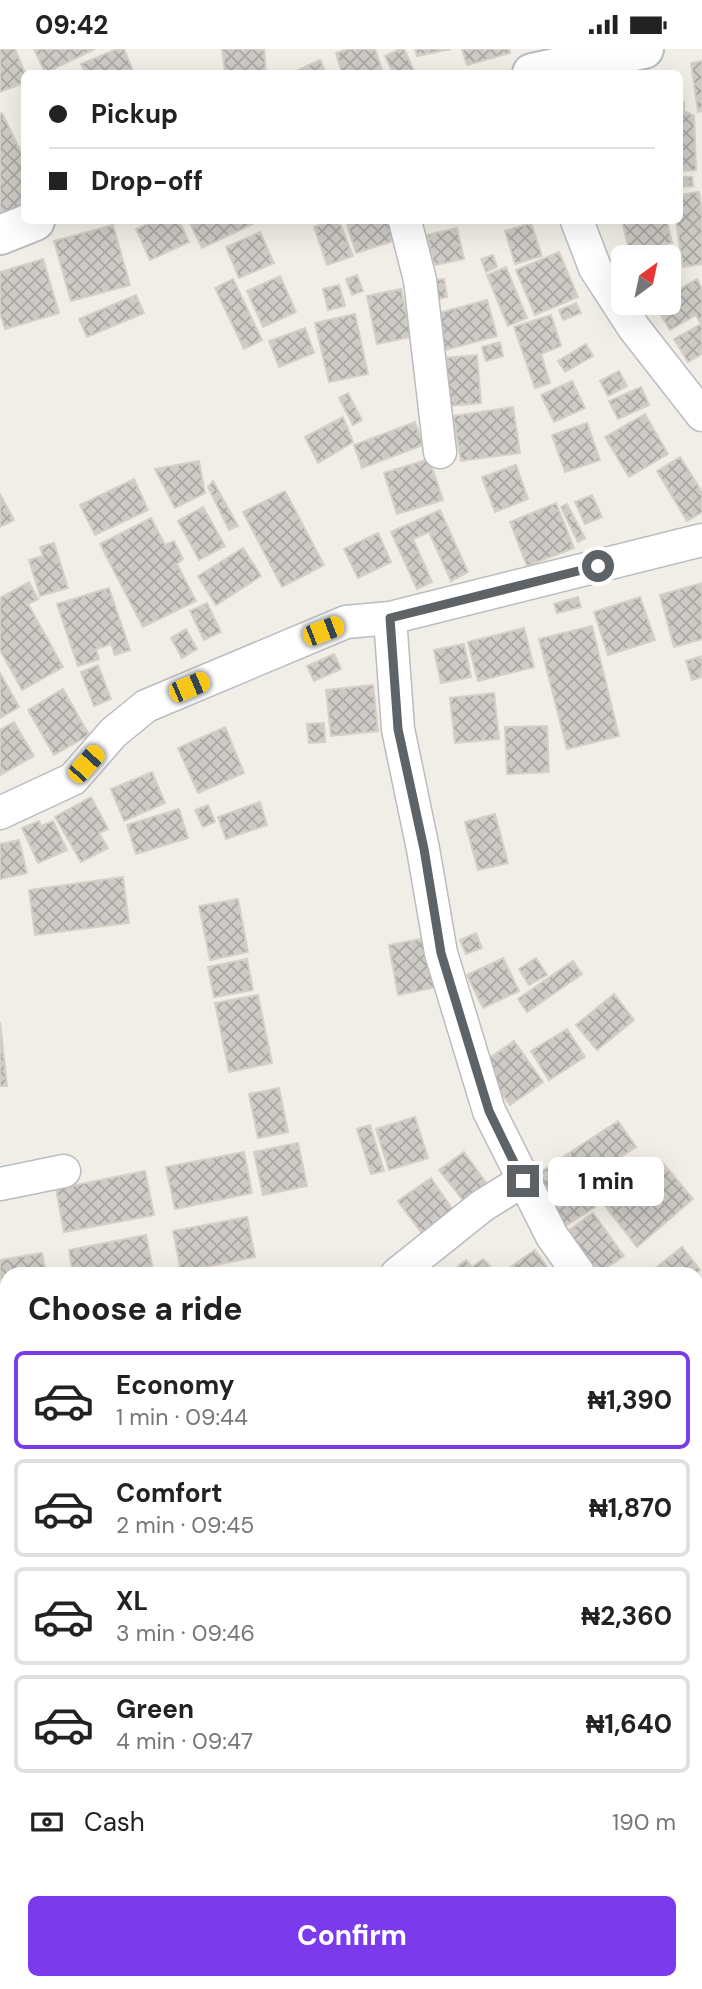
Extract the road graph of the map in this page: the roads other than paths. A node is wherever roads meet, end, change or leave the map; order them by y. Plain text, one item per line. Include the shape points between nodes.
1 (645, 49) edge
2 (546, 70) edge
3 (27, 224) edge
4 (406, 224) edge
5 (578, 224) edge
6 (0, 235) edge
7 (702, 415) edge
8 (440, 452) dead end
9 (702, 540) edge
10 (390, 618) junction
11 (0, 813) edge
12 (64, 1171) dead end
13 (523, 1181) junction
14 (0, 1184) edge
15 (406, 1267) edge
16 (574, 1267) edge

1 - 2 main road
3 - 6 main road
4 - 8 street via 420,280
5 - 7 street via 595,268 634,328
9 - 10 street
10 - 11 street via 346,622 145,706 113,733 73,779
10 - 13 street via 398,729 441,953 489,1111
12 - 14 street
13 - 15 street via 481,1206
13 - 16 street

